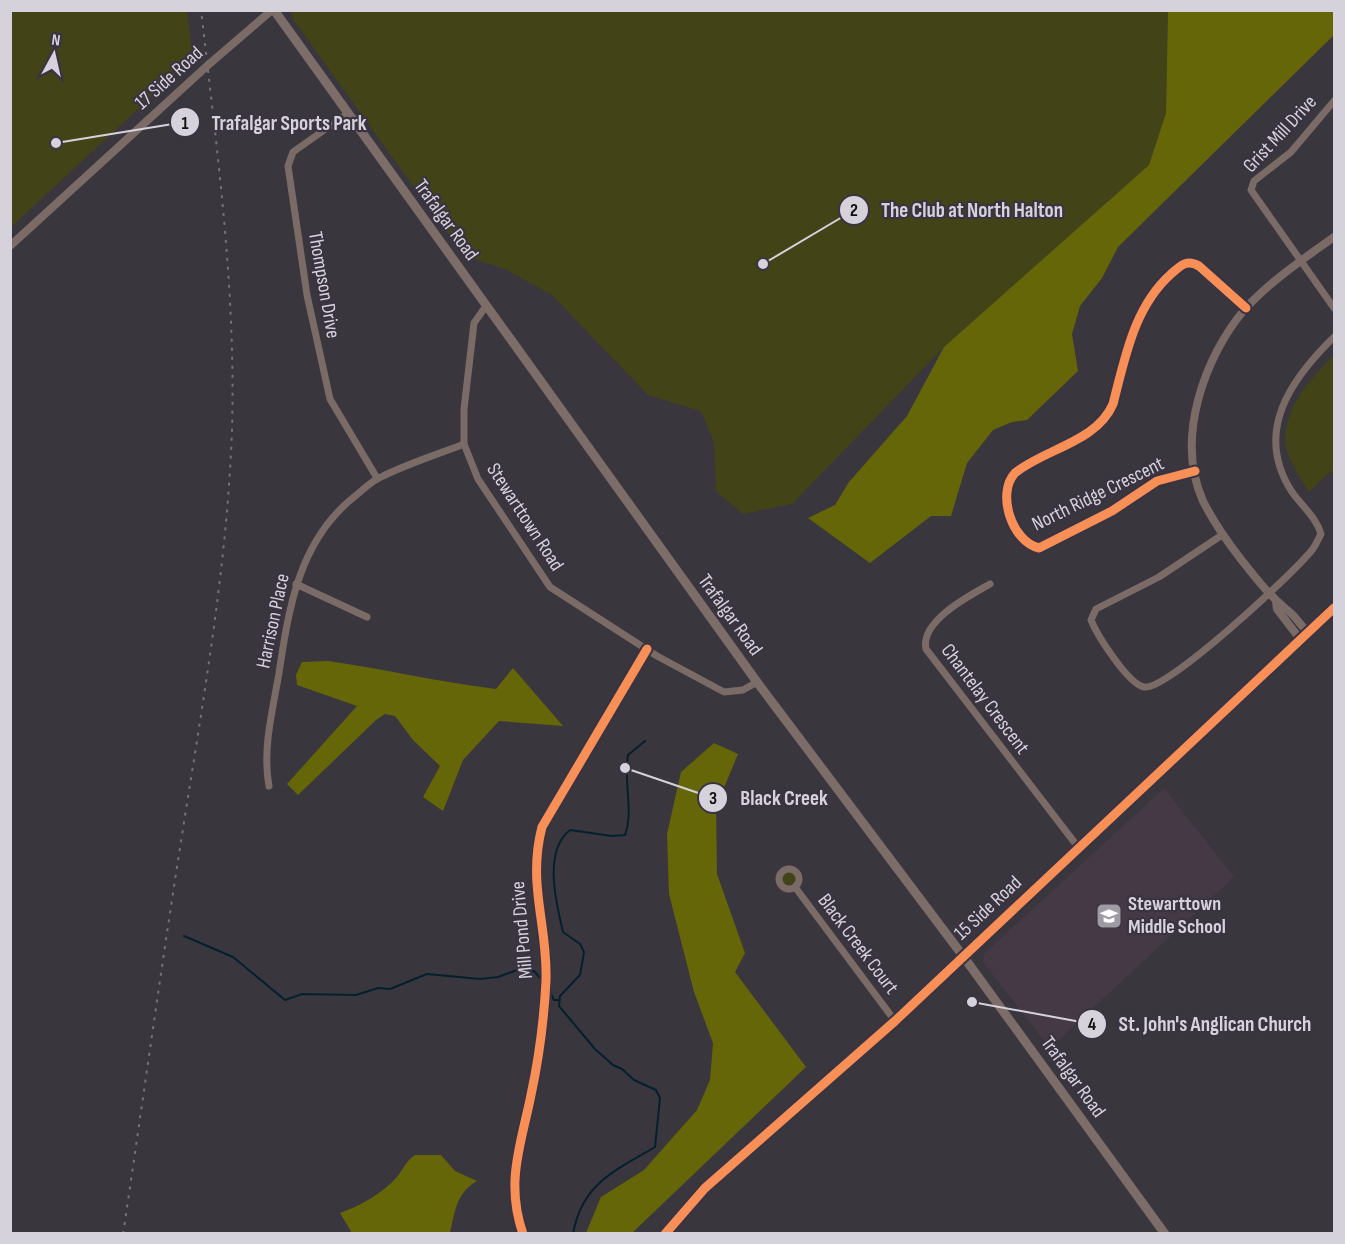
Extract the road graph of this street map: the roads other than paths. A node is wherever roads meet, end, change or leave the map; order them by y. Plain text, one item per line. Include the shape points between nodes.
1 (273, 10) edge
2 (1335, 101) edge
3 (347, 114) junction
4 (1335, 237) edge
5 (10, 246) edge
6 (1300, 261) junction
7 (486, 306) junction
8 (1246, 308) junction
9 (1335, 308) edge
10 (1335, 337) edge
11 (464, 444) junction
12 (1195, 471) junction
13 (377, 478) junction
14 (1222, 534) junction
15 (296, 584) junction
16 (990, 584) dead end
17 (1268, 594) junction
18 (1276, 602) junction
19 (1335, 608) edge
20 (367, 616) dead end
21 (1308, 632) junction
22 (1300, 639) junction
23 (646, 649) junction
24 (757, 682) junction
25 (269, 786) dead end
26 (1078, 848) junction
27 (795, 887) dead end
28 (963, 956) junction
29 (895, 1021) junction
30 (523, 1233) edge
31 (665, 1233) edge
32 (1165, 1233) edge

1 - 3 main road, Trafalgar Road
1 - 5 street, 17 Side Road
2 - 6 street, Grist Mill Drive via 1291,152 1254,181 1251,190
3 - 7 main road, Trafalgar Road
3 - 13 street, Thompson Drive via 293,152 288,166 307,295 330,399
4 - 6 street
6 - 8 street
6 - 9 street, Grist Mill Drive
7 - 11 street, Stewarttown Road via 474,323
7 - 24 main road, Trafalgar Road
8 - 12 street via 1218,348 1200,392 1193,433
8 - 12 street, North Ridge Crescent via 1199,266 1182,264 1159,286 1137,321 1110,412 1073,441 1015,472 1008,481 1005,501 1022,536 1028,544 1039,548 1112,511 1156,481
10 - 17 street via 1315,355 1286,397 1275,436 1287,482 1321,534 1312,549
11 - 13 street, Harrison Place
11 - 23 street, Stewarttown Road via 488,496 550,587
12 - 14 street via 1203,499
13 - 15 street, Harrison Place via 338,509 315,539
14 - 17 street
14 - 17 street via 1159,577 1096,609 1091,620 1096,633 1115,658 1134,682 1154,687 1203,652
15 - 20 street
15 - 25 street, Harrison Place via 268,741 265,767
16 - 26 street, Chantelay Crescent via 966,597 929,628 924,639 926,649
17 - 18 street
18 - 21 street
18 - 22 street
19 - 21 street, 15 Side Road
21 - 22 street, 15 Side Road
22 - 26 street, 15 Side Road
23 - 24 street, Stewarttown Road via 724,692 743,690
23 - 30 street, Mill Pond Drive via 542,827 535,852 546,981 531,1094 515,1164 513,1192
24 - 28 main road, Trafalgar Road
26 - 28 street, 15 Side Road
27 - 29 street, Black Creek Court
28 - 29 street, 15 Side Road
28 - 32 main road, Trafalgar Road
29 - 31 street, 15 Side Road via 705,1188

